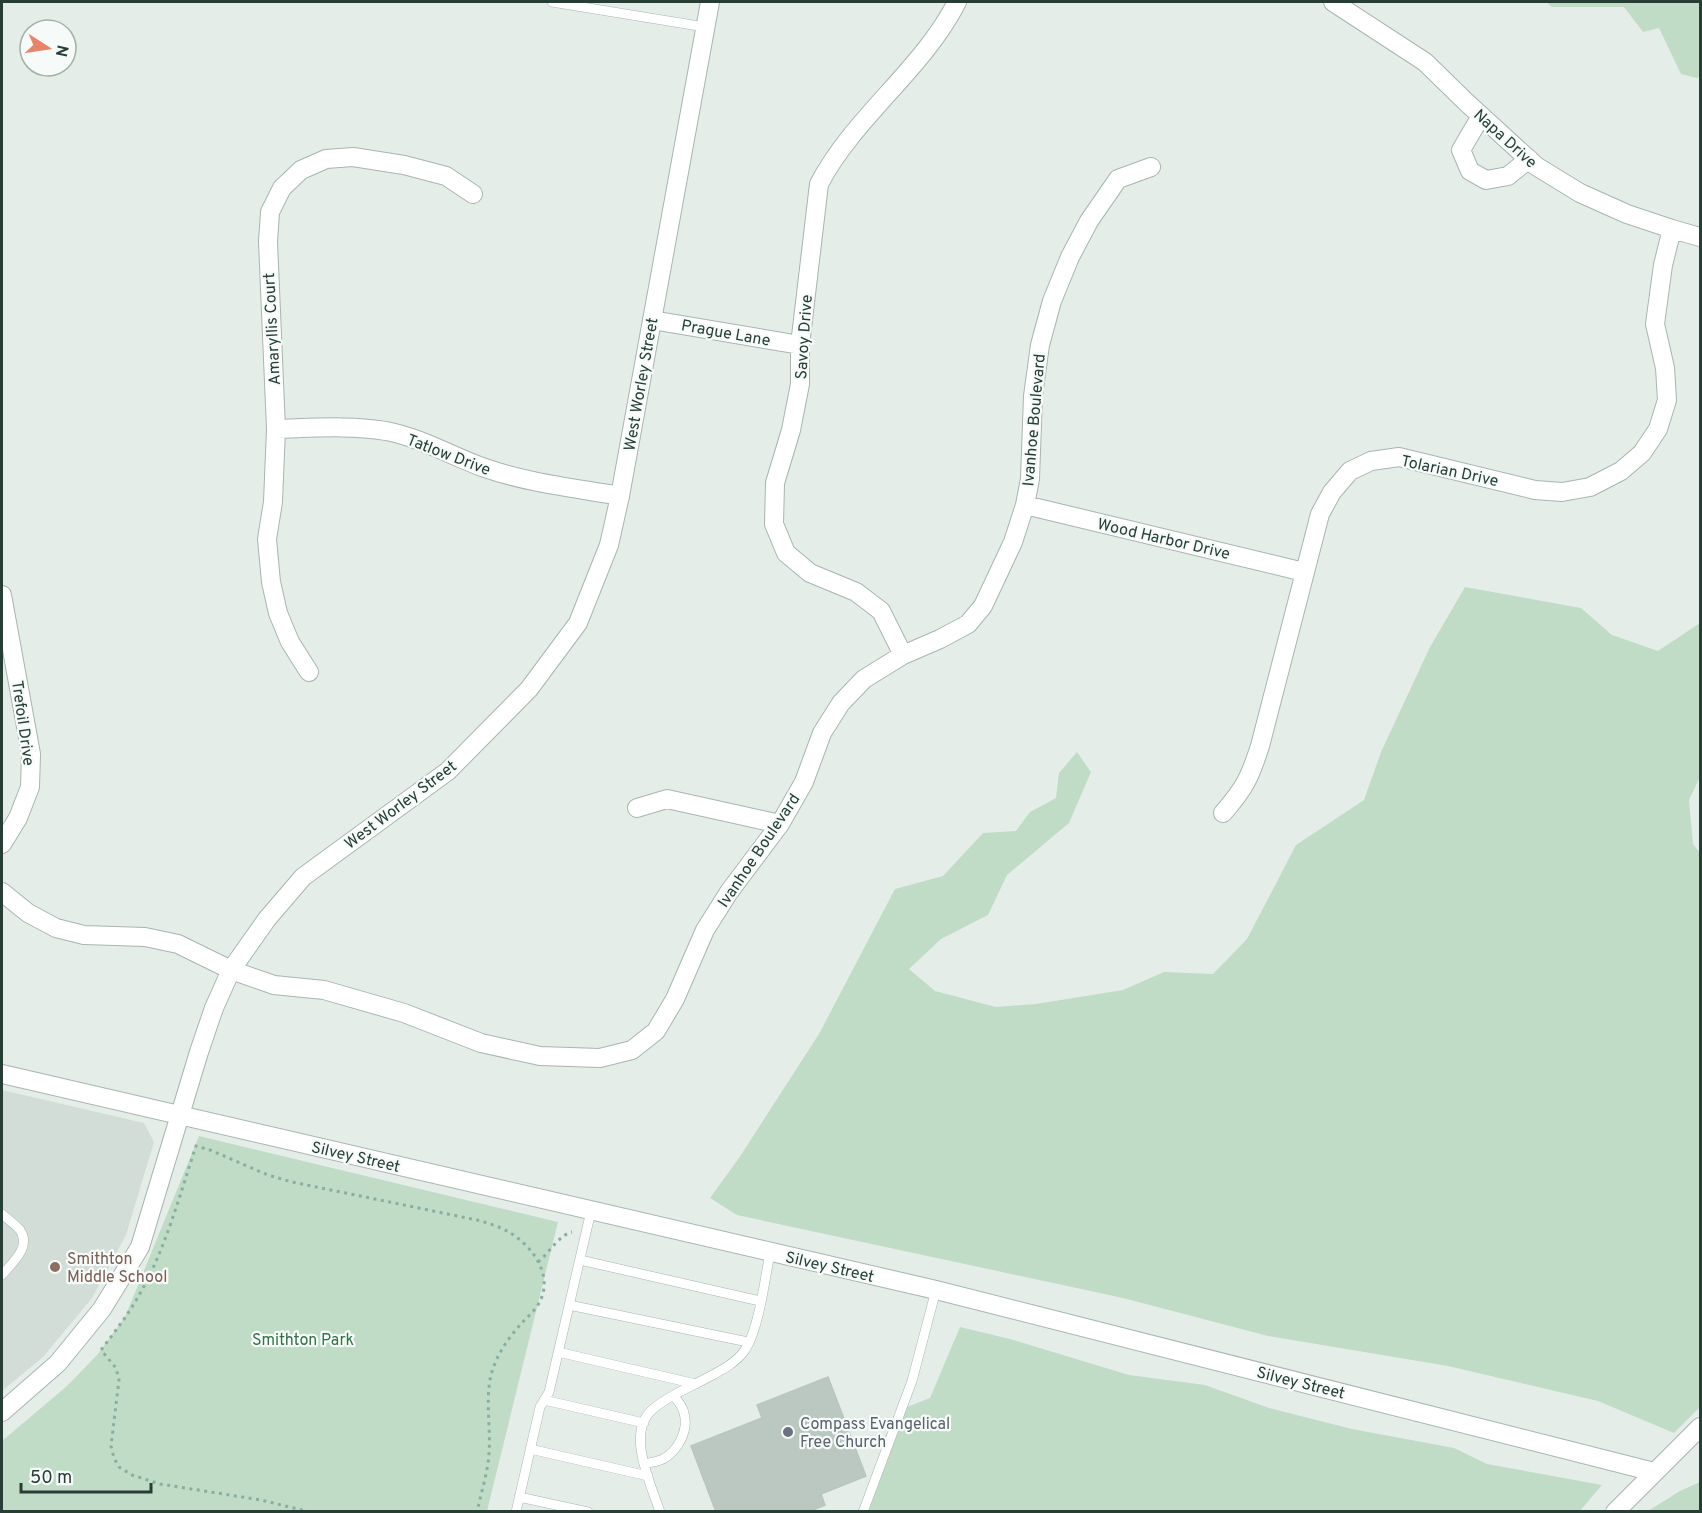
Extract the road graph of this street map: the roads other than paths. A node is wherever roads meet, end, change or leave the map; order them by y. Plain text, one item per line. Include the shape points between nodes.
1 (552, 2) edge
2 (710, 2) edge
3 (957, 2) edge
4 (1333, 2) edge
5 (705, 27) junction
6 (1481, 116) junction
7 (1529, 159) junction
8 (1151, 167) dead end
9 (473, 194) dead end
10 (1672, 229) junction
11 (1701, 237) edge
12 (652, 320) junction
13 (800, 345) junction
14 (276, 429) junction
15 (620, 496) junction
16 (1025, 505) junction
17 (1304, 572) junction
18 (2, 595) edge
19 (903, 655) junction
20 (309, 672) dead end
21 (637, 808) dead end
22 (1223, 813) dead end
23 (780, 824) junction
24 (2, 844) edge
25 (2, 892) edge
26 (231, 970) junction
27 (2, 1074) edge
28 (180, 1115) junction
29 (591, 1211) junction
30 (2, 1214) edge
31 (770, 1253) junction
32 (580, 1260) junction
33 (2, 1275) edge
34 (936, 1290) junction
35 (760, 1301) junction
36 (569, 1305) junction
37 (748, 1342) junction
38 (558, 1352) junction
39 (696, 1384) junction
40 (674, 1396) junction
41 (544, 1400) junction
42 (2, 1412) edge
43 (644, 1423) junction
44 (1701, 1427) edge
45 (530, 1449) junction
46 (644, 1464) junction
47 (1654, 1472) junction
48 (648, 1476) junction
49 (519, 1497) junction
50 (516, 1512) edge
51 (588, 1512) edge
52 (660, 1512) edge
53 (863, 1512) edge
54 (1615, 1512) edge

1 - 5 lane
2 - 5 street, West Worley Street
3 - 13 street, Savoy Drive via 924,50 831,161 819,184
4 - 6 street, Napa Drive via 1425,62
5 - 12 street, West Worley Street
6 - 7 street, Napa Drive
6 - 7 street via 1461,150 1470,171 1486,180 1508,176
7 - 10 street, Napa Drive via 1580,193
8 - 16 street, Ivanhoe Boulevard via 1118,179 1089,221 1052,301 1040,345 1033,396 1030,479
9 - 14 street, Amaryllis Court via 446,176 353,157 326,159 301,170 282,188 270,212 268,242
10 - 11 street, Napa Drive
10 - 17 street, Tolarian Drive via 1655,324 1665,368 1667,400 1658,429 1642,453 1621,471 1590,487 1562,492 1399,457 1371,461 1350,471 1332,492 1320,514
12 - 13 street, Prague Lane
12 - 15 street, West Worley Street
13 - 19 street, Savoy Drive via 800,384 775,483 774,524 786,553 810,573 856,592 881,611
14 - 15 street, Tatlow Drive via 348,427 387,432 421,440 483,468 514,477
14 - 20 street, Amaryllis Court via 267,539 271,582 290,642
15 - 26 street, West Worley Street via 609,545 578,623 529,689 448,771 303,877
16 - 17 street, Wood Harbor Drive
16 - 19 street, Ivanhoe Boulevard via 1013,542 983,606 968,624
17 - 22 street, Tolarian Drive via 1250,776
18 - 24 street, Trefoil Drive via 31,754 30,787
19 - 23 street, Ivanhoe Boulevard via 864,679 842,703 822,733 804,782
21 - 23 street via 667,799
23 - 26 street, Ivanhoe Boulevard via 705,930 675,999 656,1031 632,1050 600,1058 540,1056 481,1043 404,1012 347,996 274,985
25 - 26 street, Ivanhoe Boulevard via 28,914 56,928 84,935 145,937 178,944
26 - 28 street, West Worley Street via 214,1008
27 - 28 street, Silvey Street
28 - 29 street, Silvey Street
28 - 42 street, West Worley Street via 140,1247 102,1310 58,1363
29 - 31 street, Silvey Street
29 - 32 lane
30 - 33 lane via 21,1231 24,1242 20,1254
31 - 34 street, Silvey Street
31 - 35 lane
32 - 35 lane
32 - 36 lane
34 - 47 street, Silvey Street
34 - 53 lane via 912,1381
35 - 37 lane
36 - 37 lane
36 - 38 lane
37 - 39 lane via 731,1365
38 - 39 lane
38 - 41 lane
39 - 40 lane
40 - 43 lane via 652,1410
40 - 46 lane via 684,1413 679,1443 666,1457
41 - 43 lane
41 - 45 lane
43 - 46 lane via 640,1442
44 - 47 street
45 - 48 lane
45 - 49 lane
46 - 48 lane
47 - 54 street
48 - 52 lane
49 - 50 lane
49 - 51 lane

